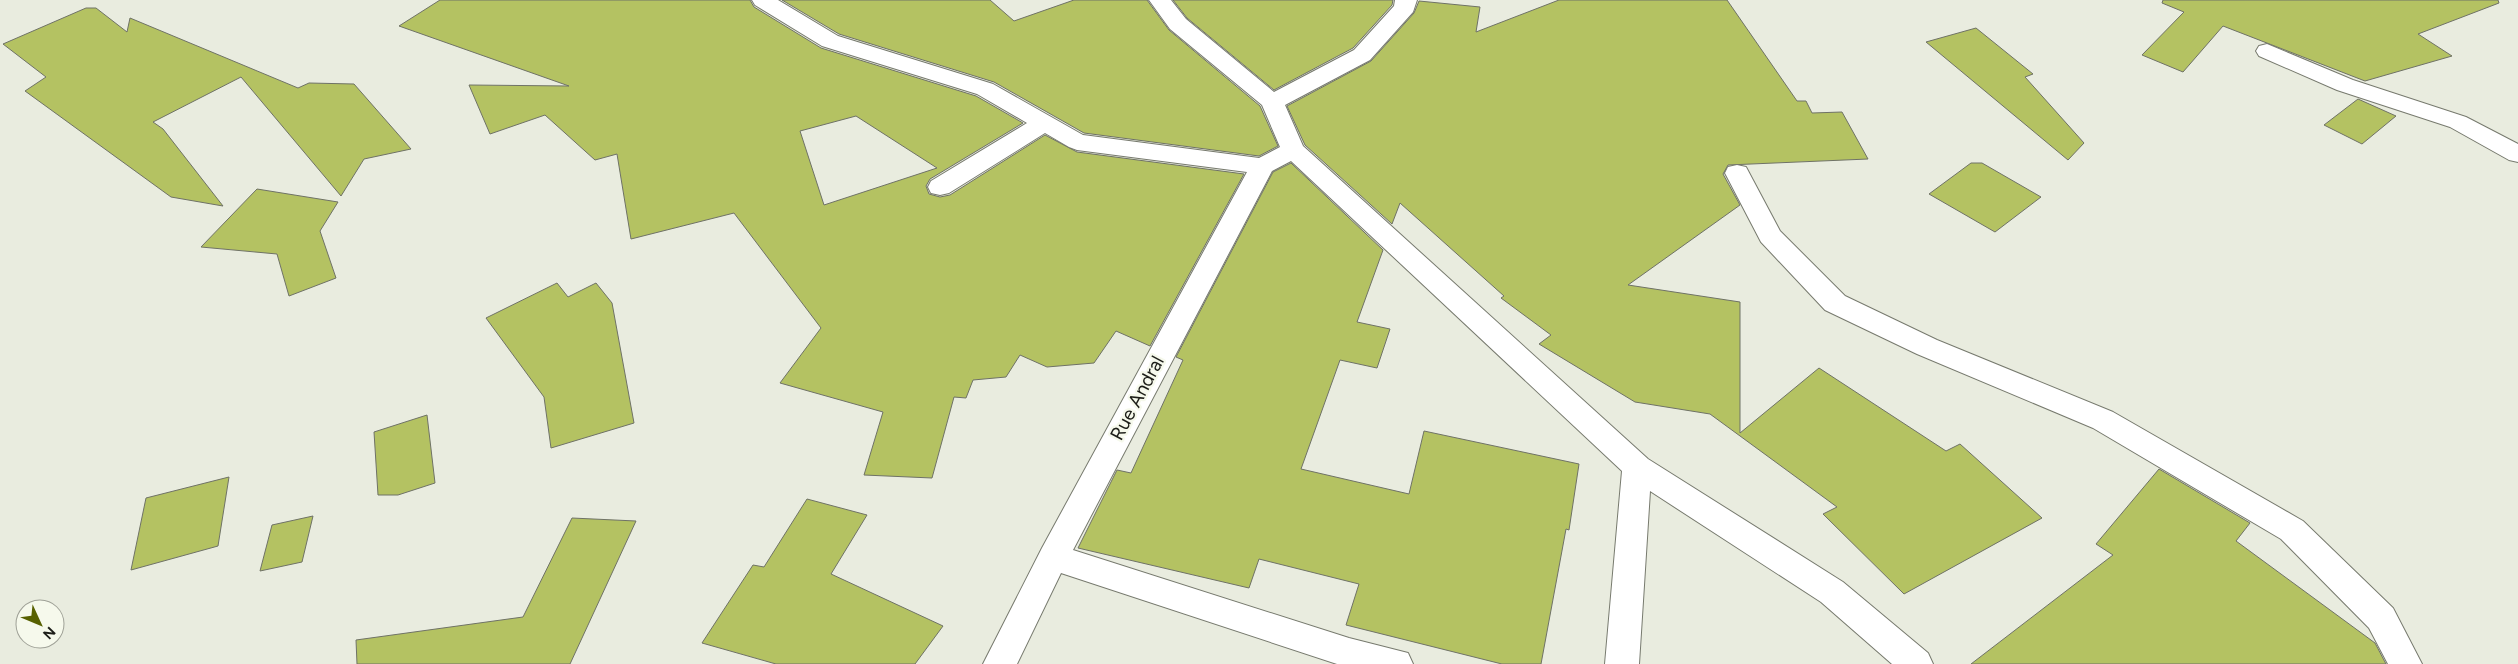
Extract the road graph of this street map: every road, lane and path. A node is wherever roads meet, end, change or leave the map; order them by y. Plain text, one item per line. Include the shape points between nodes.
1 (763, 0) edge
2 (1160, 0) edge
3 (1406, 0) edge
4 (2267, 51) dead end
5 (1272, 102) junction
6 (1043, 124) junction
7 (1293, 150) junction
8 (2518, 154) edge
9 (1262, 166) junction
10 (1737, 173) dead end
11 (940, 187) dead end
12 (1637, 467) junction
13 (1052, 557) junction
14 (1000, 664) edge
15 (1396, 664) edge
16 (1622, 664) edge
17 (1916, 664) edge
18 (2405, 664) edge

1 - 6 street via 830,40 985,89
2 - 5 street via 1178,24
3 - 5 street via 1405,6 1362,55
4 - 8 street via 2345,85 2458,122
5 - 7 street
6 - 9 street via 1077,142
6 - 11 street
7 - 9 street
7 - 12 street
9 - 13 street, Rue Andral
10 - 18 street via 1770,236 1835,303 1927,347 2103,420 2292,530 2381,618
12 - 16 street
12 - 17 street via 1832,592
13 - 14 street, Rue Andral
13 - 15 street via 1348,653

